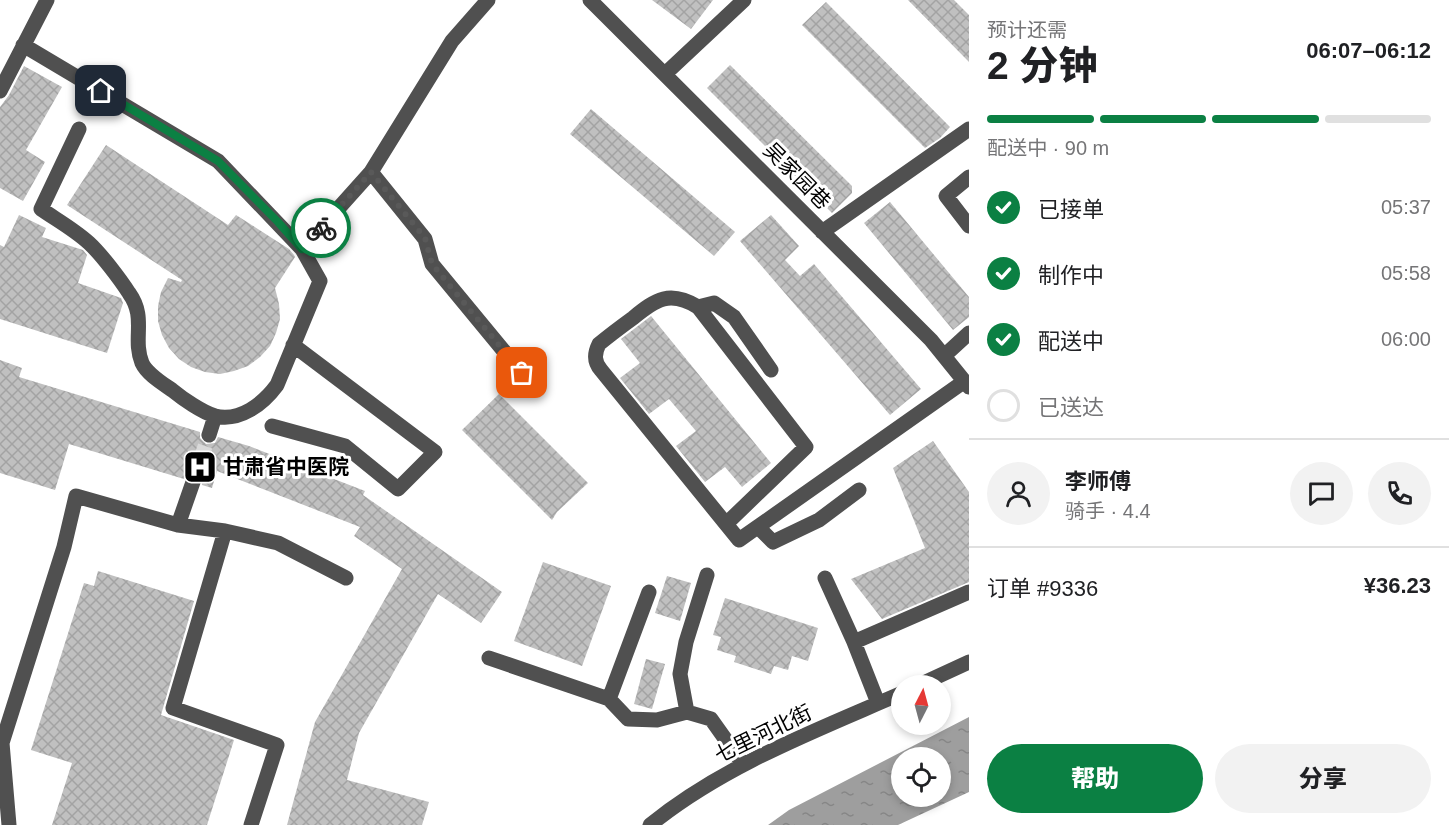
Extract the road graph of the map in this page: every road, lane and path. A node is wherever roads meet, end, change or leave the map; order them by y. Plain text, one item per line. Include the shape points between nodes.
1 (488, 0) edge
2 (590, 0) edge
3 (744, 0) edge
4 (44, 1) edge
5 (23, 45) junction
6 (665, 74) junction
7 (0, 91) edge
8 (78, 129) dead end
9 (969, 129) edge
10 (371, 172) junction
11 (969, 177) edge
12 (969, 226) edge
13 (822, 232) junction
14 (302, 249) junction
15 (698, 307) junction
16 (969, 333) edge
17 (293, 345) junction
18 (944, 356) junction
19 (771, 370) dead end
20 (522, 373) dead end
21 (967, 384) edge
22 (215, 416) junction
23 (272, 426) dead end
24 (209, 435) tunnel mouth
25 (193, 482) tunnel mouth
26 (859, 490) dead end
27 (726, 524) junction
28 (178, 525) junction
29 (758, 527) junction
30 (225, 531) junction
31 (707, 575) dead end
32 (346, 578) dead end
33 (825, 578) dead end
34 (649, 592) dead end
35 (969, 592) edge
36 (854, 642) junction
37 (489, 658) dead end
38 (969, 662) edge
39 (941, 675) edge
40 (891, 698) edge
41 (609, 699) junction
42 (878, 703) junction
43 (687, 711) junction
44 (743, 764) junction
45 (9, 825) edge
46 (251, 825) edge
47 (650, 825) edge

1 - 10 street via 452,41
2 - 6 street, 吴家园巷
3 - 6 street
4 - 5 street
5 - 7 street
5 - 14 street via 218,161
6 - 13 street, 吴家园巷
8 - 22 street via 41,209 90,244 131,294 140,317 138,345 143,364 154,377
9 - 13 street
10 - 14 street
10 - 20 street via 425,238 432,264
11 - 12 street via 946,196
13 - 18 street, 吴家园巷
14 - 17 street via 320,280
15 - 19 street via 714,303 734,317
15 - 27 street via 806,447
15 - 27 street via 676,298 653,302 599,344 595,361
16 - 18 street
17 - 22 street via 277,385 266,400 233,416
17 - 23 street via 435,452 398,489 345,446
18 - 21 street, 吴家园巷
21 - 29 street
22 - 24 street
25 - 28 street
26 - 29 street via 819,520 773,542
27 - 29 street via 740,540
28 - 30 street
28 - 45 street via 76,496 3,743
30 - 32 street via 278,543
30 - 46 street via 173,708 277,745
31 - 43 street via 680,675
33 - 36 street
34 - 41 street
35 - 36 street
36 - 42 street
37 - 41 street
38 - 39 street
40 - 42 street, 七里河北街
41 - 43 street via 628,719 657,720
42 - 44 street, 七里河北街
43 - 44 street via 711,719
44 - 47 street, 七里河北街

